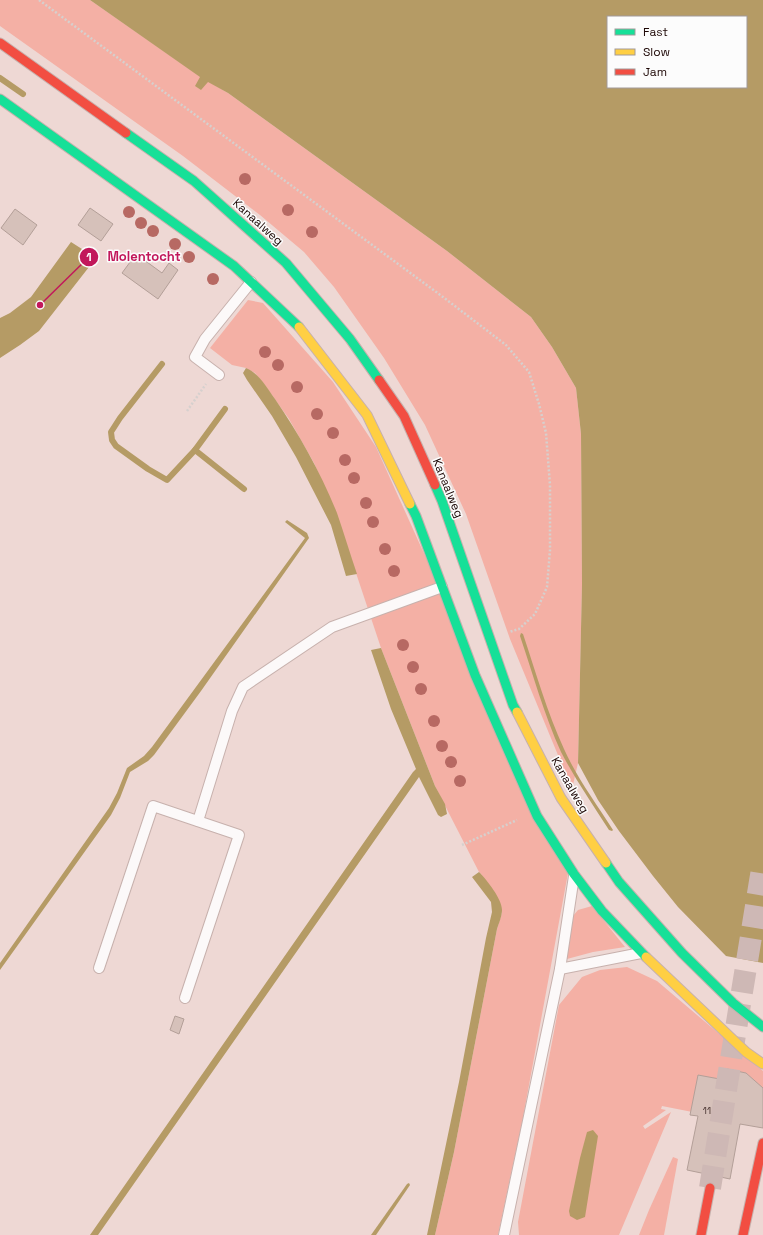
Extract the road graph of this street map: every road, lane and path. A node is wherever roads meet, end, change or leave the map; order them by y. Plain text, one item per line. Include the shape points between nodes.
1 (39, 0) edge
2 (0, 43) edge
3 (0, 99) edge
4 (251, 282) junction
5 (217, 373) joint
6 (187, 411) dead end
7 (442, 587) junction
8 (490, 638) junction
9 (535, 812) junction
10 (198, 821) junction
11 (462, 844) dead end
12 (574, 874) junction
13 (641, 953) junction
14 (99, 968) dead end
15 (560, 969) junction
16 (185, 998) dead end
17 (763, 1027) edge
18 (763, 1064) edge
19 (763, 1143) edge
20 (710, 1188) tunnel mouth
21 (504, 1235) edge
22 (700, 1235) edge
23 (743, 1235) edge

1 - 8 path via 443,297 506,345 529,372 546,433 550,486 547,587 535,614 519,628
2 - 8 main road, Kanaalweg via 194,181 286,263 350,339 404,416 442,501
3 - 4 main road via 234,266
4 - 5 lane via 205,339 195,358
4 - 7 main road via 301,328 367,415 416,516
5 - 6 path
7 - 9 main road via 475,675
7 - 10 lane via 332,627 243,687 232,711
8 - 17 main road, Kanaalweg via 513,705 561,798 618,882 682,953 733,1003
9 - 11 path
9 - 12 main road
10 - 14 lane via 153,806
10 - 16 lane via 239,835
12 - 13 main road
12 - 15 lane
13 - 15 lane
13 - 18 main road via 746,1052
15 - 21 lane
19 - 23 main road
20 - 22 main road

